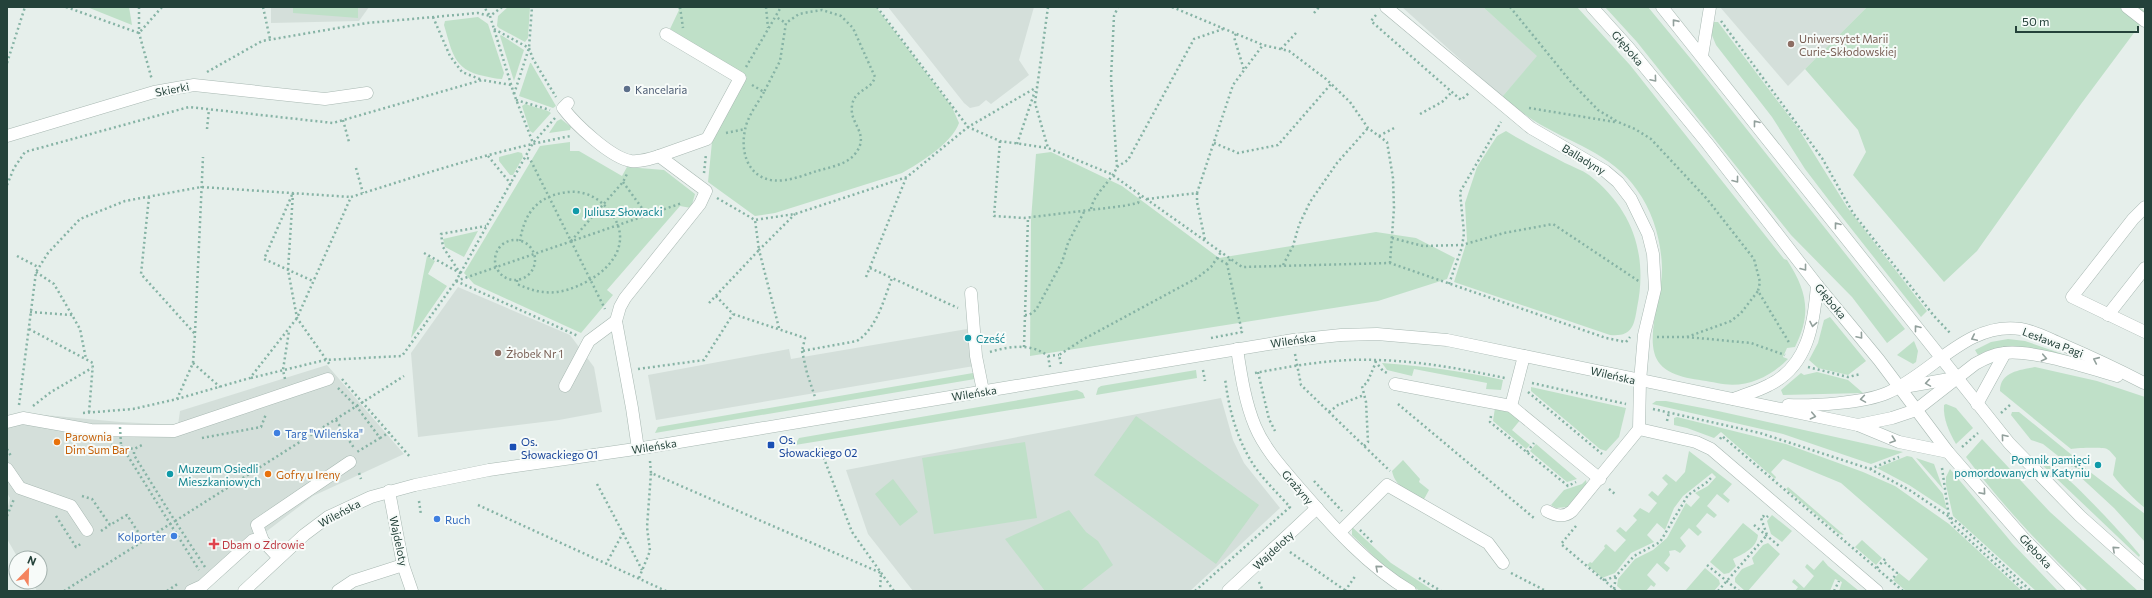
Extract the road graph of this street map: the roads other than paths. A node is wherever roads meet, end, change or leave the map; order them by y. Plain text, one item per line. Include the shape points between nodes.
1 (1592, 7) edge
2 (1662, 7) edge
3 (1704, 7) edge
4 (1710, 7) edge
5 (2127, 7) edge
6 (1382, 9) edge
7 (2145, 21) edge
8 (666, 34) dead end
9 (1702, 56) junction
10 (367, 93) dead end
11 (563, 108) road end
12 (7, 136) edge
13 (659, 156) junction
14 (2145, 208) edge
15 (2145, 268) edge
16 (1817, 285) junction
17 (971, 293) dead end
18 (2108, 315) junction
19 (616, 321) junction
20 (2145, 332) edge
21 (1237, 349) junction
22 (2005, 352) junction
23 (1524, 356) junction
24 (1941, 358) junction
25 (334, 375) road end
26 (1956, 378) junction
27 (1394, 380) road end
28 (1640, 381) junction
29 (2144, 383) edge
30 (565, 386) dead end
31 (1900, 387) junction
32 (983, 391) junction
33 (1734, 399) junction
34 (1762, 404) junction
35 (1977, 404) junction
36 (1511, 406) junction
37 (1916, 410) junction
38 (7, 422) edge
39 (1858, 425) junction
40 (1640, 429) junction
41 (638, 449) junction
42 (1948, 452) junction
43 (353, 456) road end
44 (7, 469) edge
45 (1600, 479) junction
46 (389, 491) junction
47 (1317, 508) junction
48 (1546, 511) dead end
49 (1340, 532) junction
50 (90, 534) road end
51 (263, 541) junction
52 (279, 558) junction
53 (1503, 563) road end
54 (403, 565) junction
55 (2145, 574) edge
56 (191, 591) edge
57 (244, 591) edge
58 (338, 591) edge
59 (412, 591) edge
60 (1228, 591) edge
61 (1410, 591) edge
62 (1877, 591) edge
63 (2075, 591) edge

1 -> 16 street, Głęboka via 1677,106
9 -> 2 street
3 - 4 street
4 - 9 street
5 - 7 street
6 - 28 street, Balladyny via 1522,122 1605,171 1618,182 1631,199 1648,234 1656,272 1655,289 1644,335
8 - 13 street via 740,78 707,139
24 -> 9 street
10 - 12 street, Skierki via 319,98 194,85 154,92
11 - 13 street via 584,131 622,157 633,161
13 - 19 street via 706,191 700,204 625,298
14 - 18 street via 2133,219 2072,297
15 - 18 street
16 -> 31 street, Głęboka
16 -> 33 street via 1809,338 1791,368 1769,385
17 - 32 street via 976,356
18 - 20 street
19 - 30 street via 589,341
19 - 41 street
21 - 23 street, Wileńska via 1341,334 1391,334 1447,340
21 - 32 street, Wileńska
21 - 47 street, Grażyny via 1255,426 1274,458
22 - 26 street, Lesława Pagi via 1985,358
22 -> 29 street, Lesława Pagi via 2042,357
22 - 35 street
23 - 28 street, Wileńska
23 - 36 street
24 - 26 street
29 -> 24 street, Lesława Pagi via 2100,361 2023,329 2003,329 1985,333
24 - 31 street, Lesława Pagi
25 - 38 street via 174,431 91,430 23,418
26 -> 31 street
26 - 35 street
26 - 37 street, Lesława Pagi
27 - 36 street
28 - 33 street, Wileńska
28 - 40 street, Balladyny
31 -> 34 street, Wileńska via 1875,397 1851,401 1799,406
31 - 37 street, Głęboka
32 - 41 street, Wileńska
33 - 34 street, Wileńska
34 -> 39 street, Wileńska
55 -> 35 street via 2102,537 2038,475
36 - 45 street
37 - 39 street, Wileńska
37 - 42 street, Głęboka
39 -> 42 street, Wileńska via 1899,442
40 - 45 street
40 - 62 street via 1704,445
41 - 46 street, Wileńska via 489,470
42 -> 63 street, Głęboka via 2025,540
43 - 51 street via 257,525
44 - 50 street via 20,488 71,506
45 - 48 street via 1568,514 1557,516
46 - 52 street, Wileńska via 328,517
46 - 54 street, Wajdeloty
47 - 49 street, Grażyny
47 - 60 street, Wajdeloty
49 - 53 street via 1387,485 1488,543
61 -> 49 street, Grażyny via 1381,571
51 - 52 street
51 - 56 street via 253,540 212,578
52 - 57 street, Wileńska
54 - 58 street via 353,581
54 - 59 street, Wajdeloty

